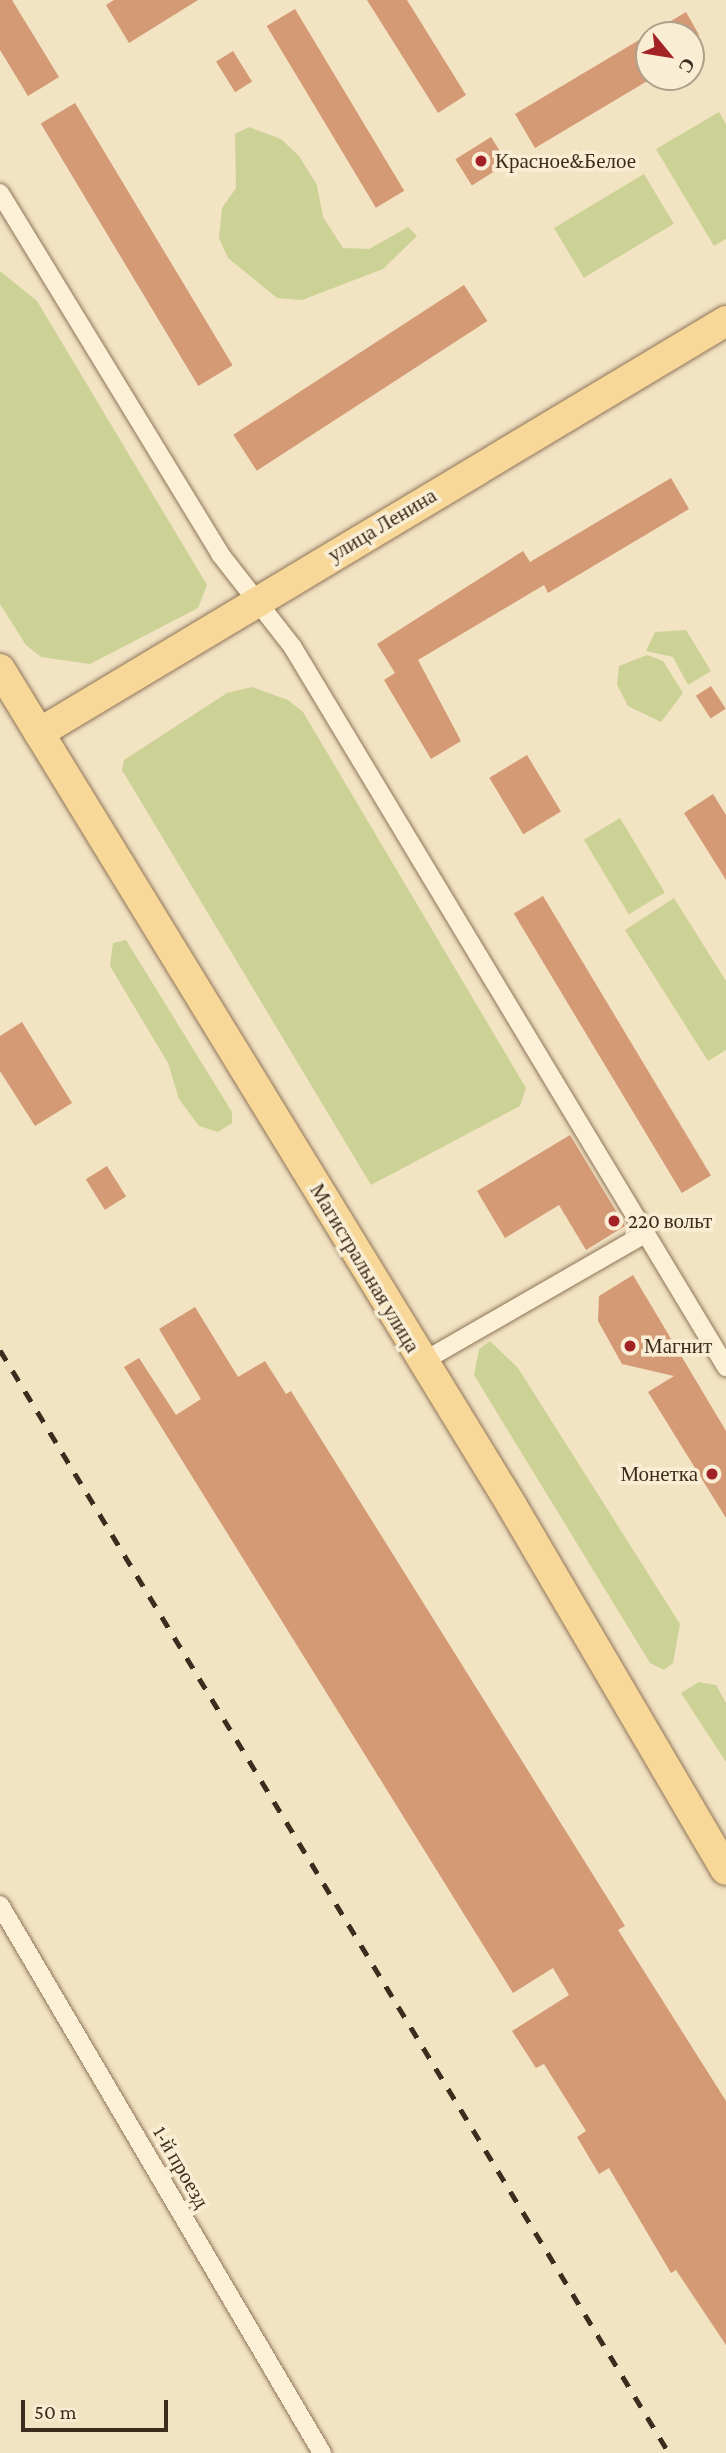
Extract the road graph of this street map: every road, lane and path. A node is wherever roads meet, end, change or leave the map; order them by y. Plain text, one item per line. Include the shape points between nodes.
1 (0, 194) edge
2 (726, 321) edge
3 (257, 601) junction
4 (0, 669) edge
5 (39, 733) junction
6 (645, 1234) junction
7 (422, 1362) junction
8 (726, 1367) edge
9 (726, 1870) edge
10 (0, 1905) edge
11 (322, 2453) edge

1 - 3 street via 220,554
2 - 3 main road, улица Ленина
3 - 5 main road, улица Ленина
3 - 6 street via 292,646
4 - 5 main road, Магистральная улица
5 - 7 main road, Магистральная улица
6 - 7 street
6 - 8 street
7 - 9 main road, Магистральная улица
10 - 11 street, 1-й проезд

